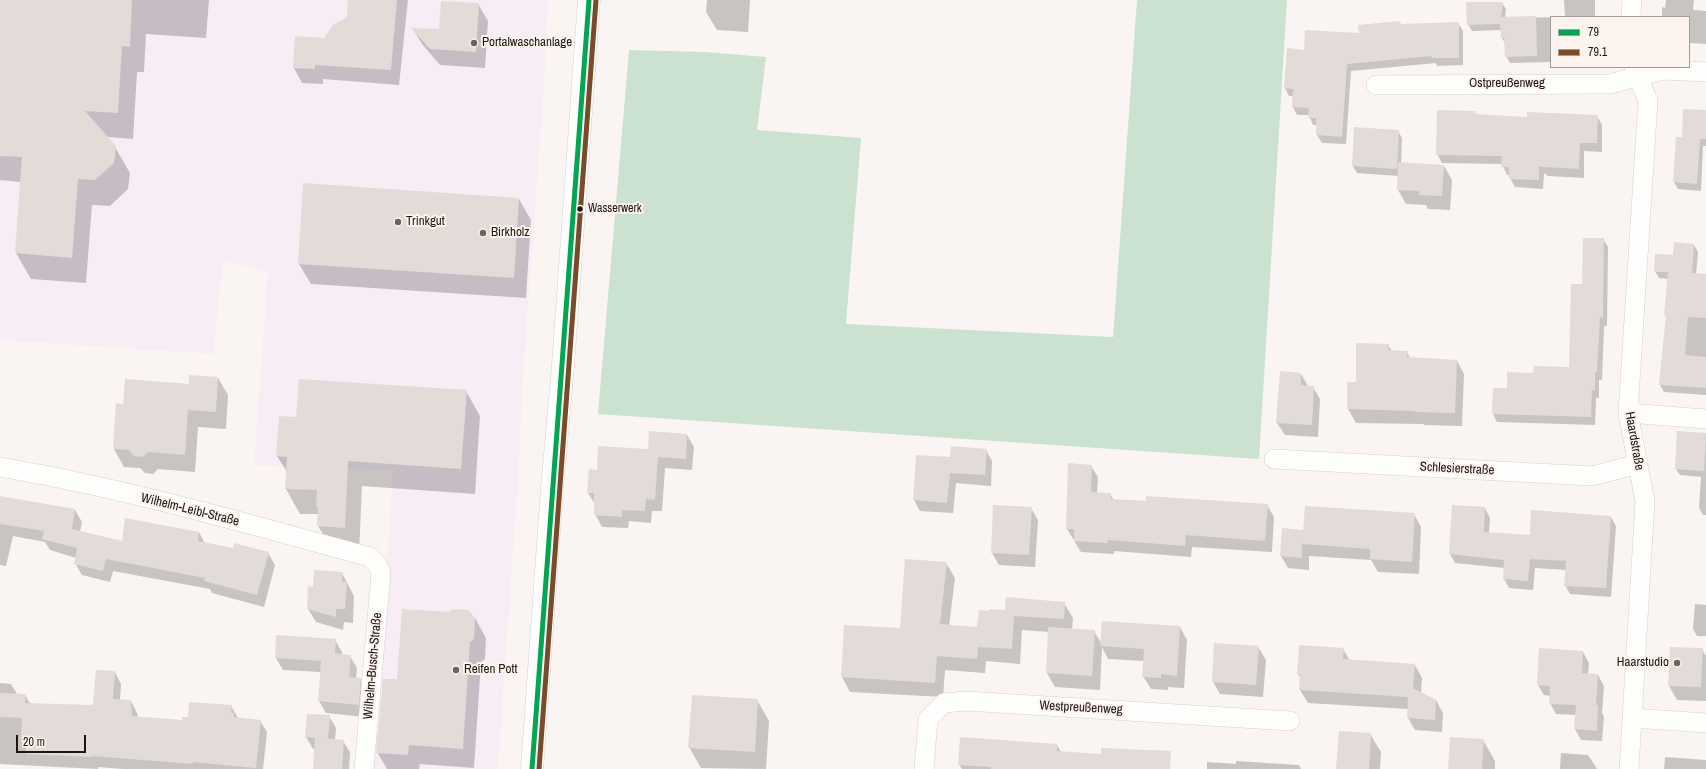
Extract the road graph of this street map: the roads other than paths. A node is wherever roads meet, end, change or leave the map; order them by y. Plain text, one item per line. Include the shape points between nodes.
1 (589, 0) edge
2 (1632, 0) edge
3 (1630, 16) edge
4 (1636, 72) edge
5 (1706, 72) edge
6 (1376, 85) dead end
7 (1628, 413) junction
8 (1706, 419) edge
9 (1274, 459) dead end
10 (1638, 464) junction
11 (0, 467) edge
12 (377, 564) joint
13 (1633, 718) junction
14 (1290, 720) dead end
15 (1706, 723) edge
16 (364, 769) edge
17 (532, 769) edge
18 (924, 769) edge
19 (1629, 769) edge

1 - 17 main road
2 - 3 street
4 - 5 street, Ostpreußenweg
4 - 6 street, Ostpreußenweg via 1610,84
4 - 7 street, Haardstraße via 1648,101
7 - 8 street
7 - 10 street, Haardstraße
9 - 10 street, Schlesierstraße via 1592,476
10 - 13 street, Haardstraße via 1645,501
11 - 12 street, Wilhelm-Leibl-Straße via 49,475 187,508 370,558
12 - 16 street, Wilhelm-Busch-Straße via 381,573
13 - 15 street
13 - 19 street, Haardstraße
14 - 18 street, Westpreußenweg via 966,701 944,703 928,720

